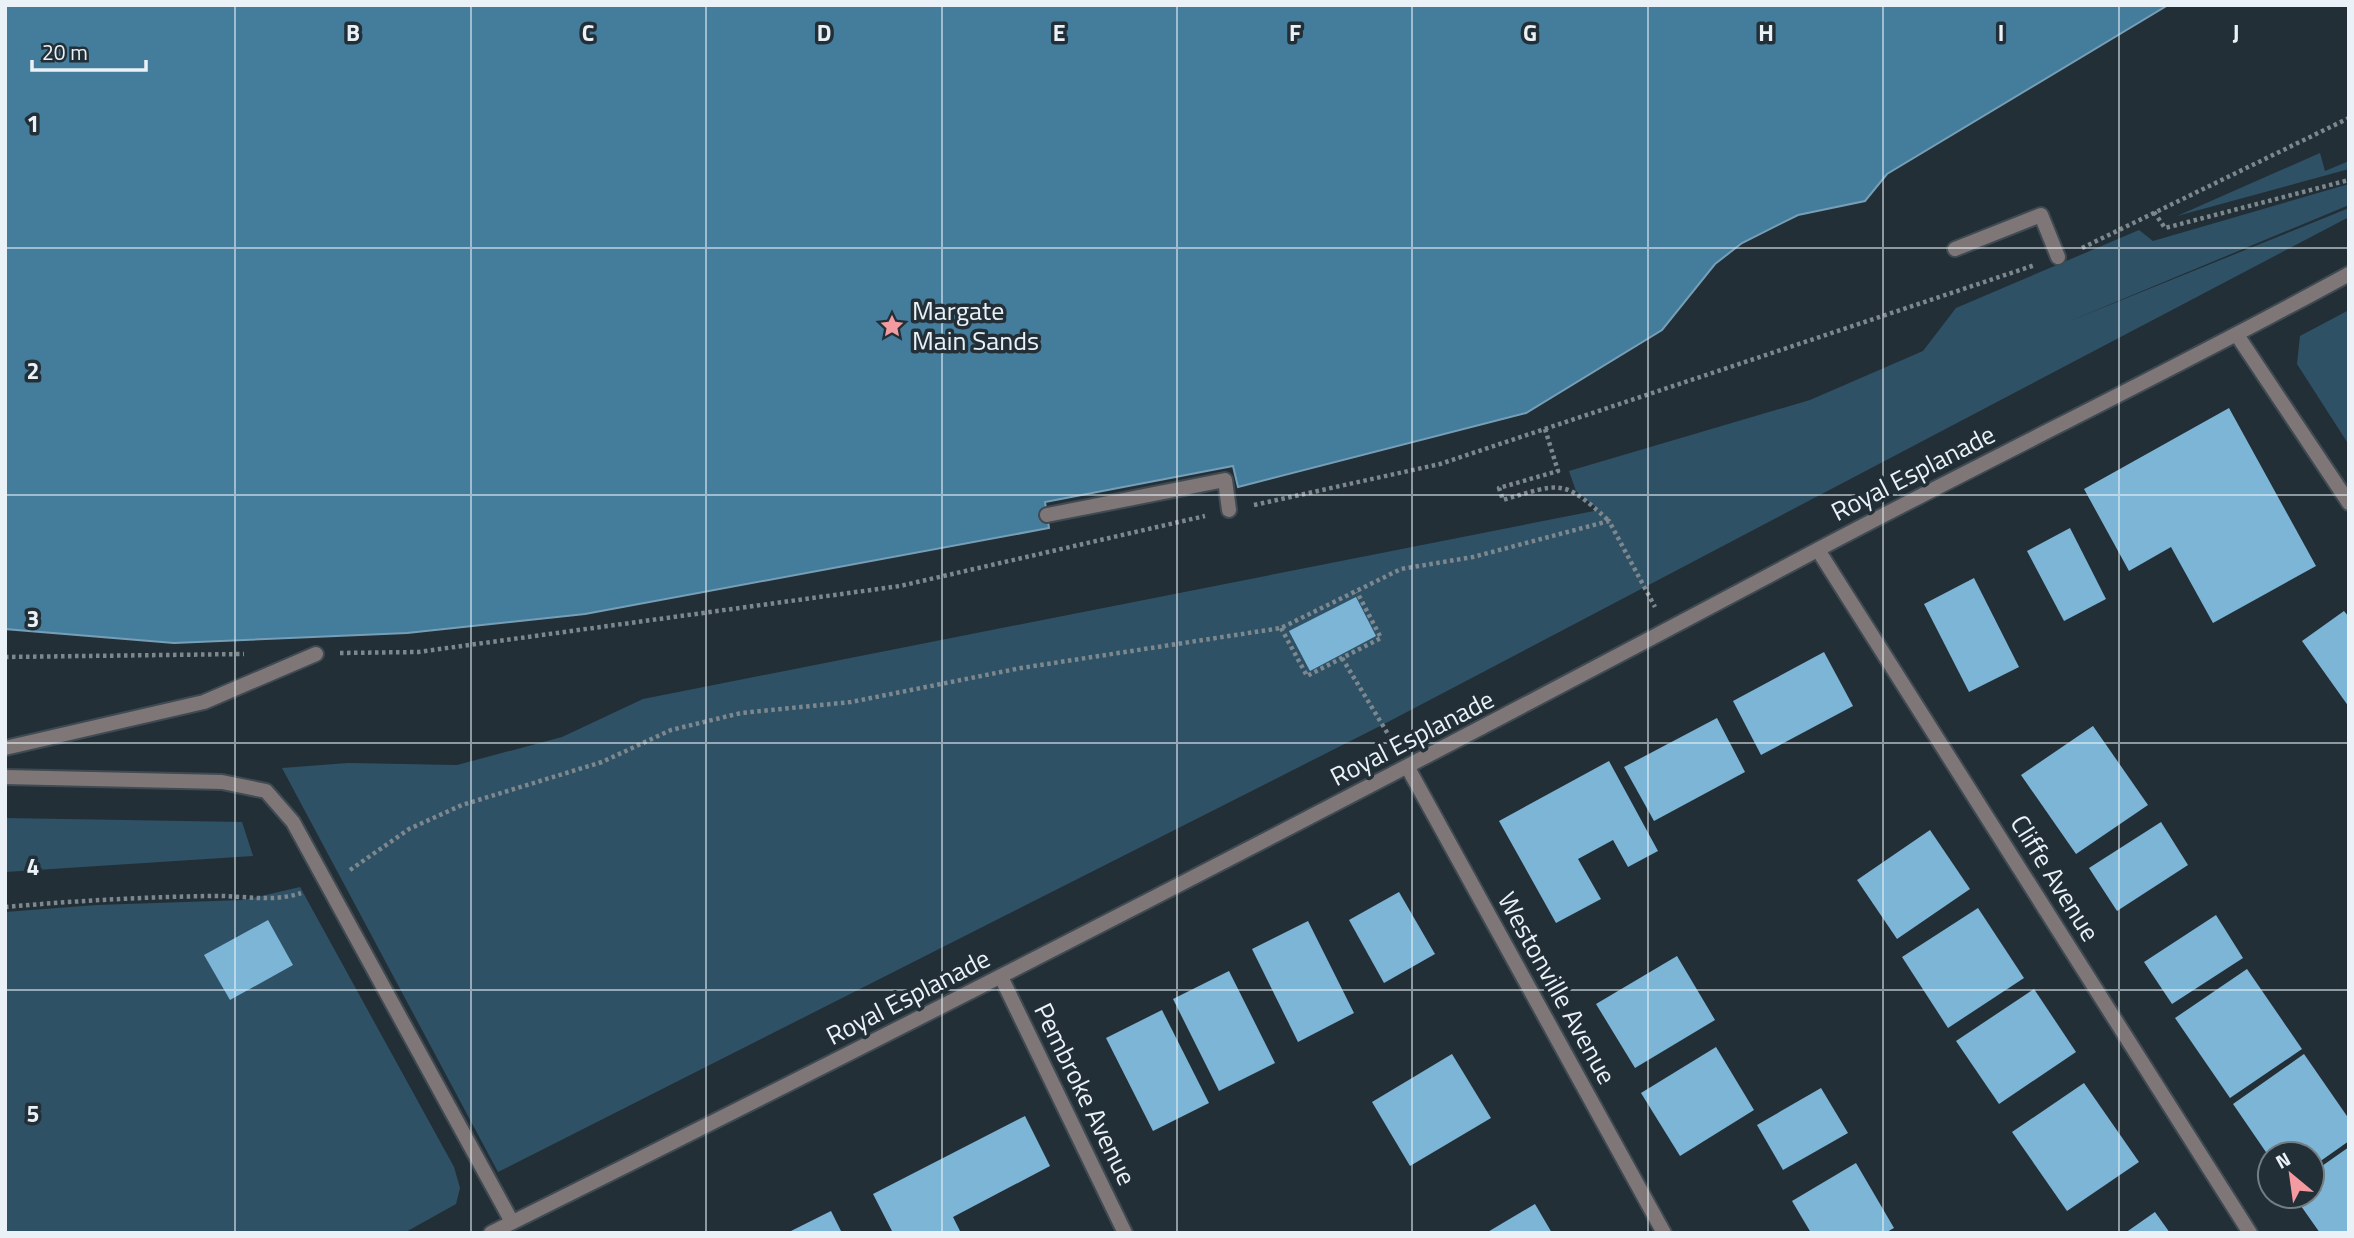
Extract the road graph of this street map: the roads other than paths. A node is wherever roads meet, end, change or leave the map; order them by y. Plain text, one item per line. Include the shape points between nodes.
1 (1955, 249) dead end
2 (2059, 257) dead end
3 (2349, 274) edge
4 (2237, 335) junction
5 (2349, 503) edge
6 (1229, 510) dead end
7 (1047, 515) dead end
8 (1818, 550) junction
9 (316, 654) dead end
10 (5, 748) edge
11 (1408, 768) junction
12 (5, 777) edge
13 (1001, 977) junction
14 (512, 1222) junction
15 (491, 1233) edge
16 (1125, 1233) edge
17 (1664, 1233) edge
18 (2250, 1233) edge

1 - 2 street via 2041,215
3 - 4 street, Royal Esplanade
4 - 5 street
4 - 8 street, Royal Esplanade
6 - 7 street via 1225,480
8 - 11 street, Royal Esplanade
8 - 18 street, Cliffe Avenue
9 - 10 street via 204,702
11 - 13 street, Royal Esplanade
11 - 17 street, Westonville Avenue
12 - 14 street via 222,782 266,790 293,822
13 - 14 street, Royal Esplanade
13 - 16 street, Pembroke Avenue
14 - 15 street, Royal Esplanade

